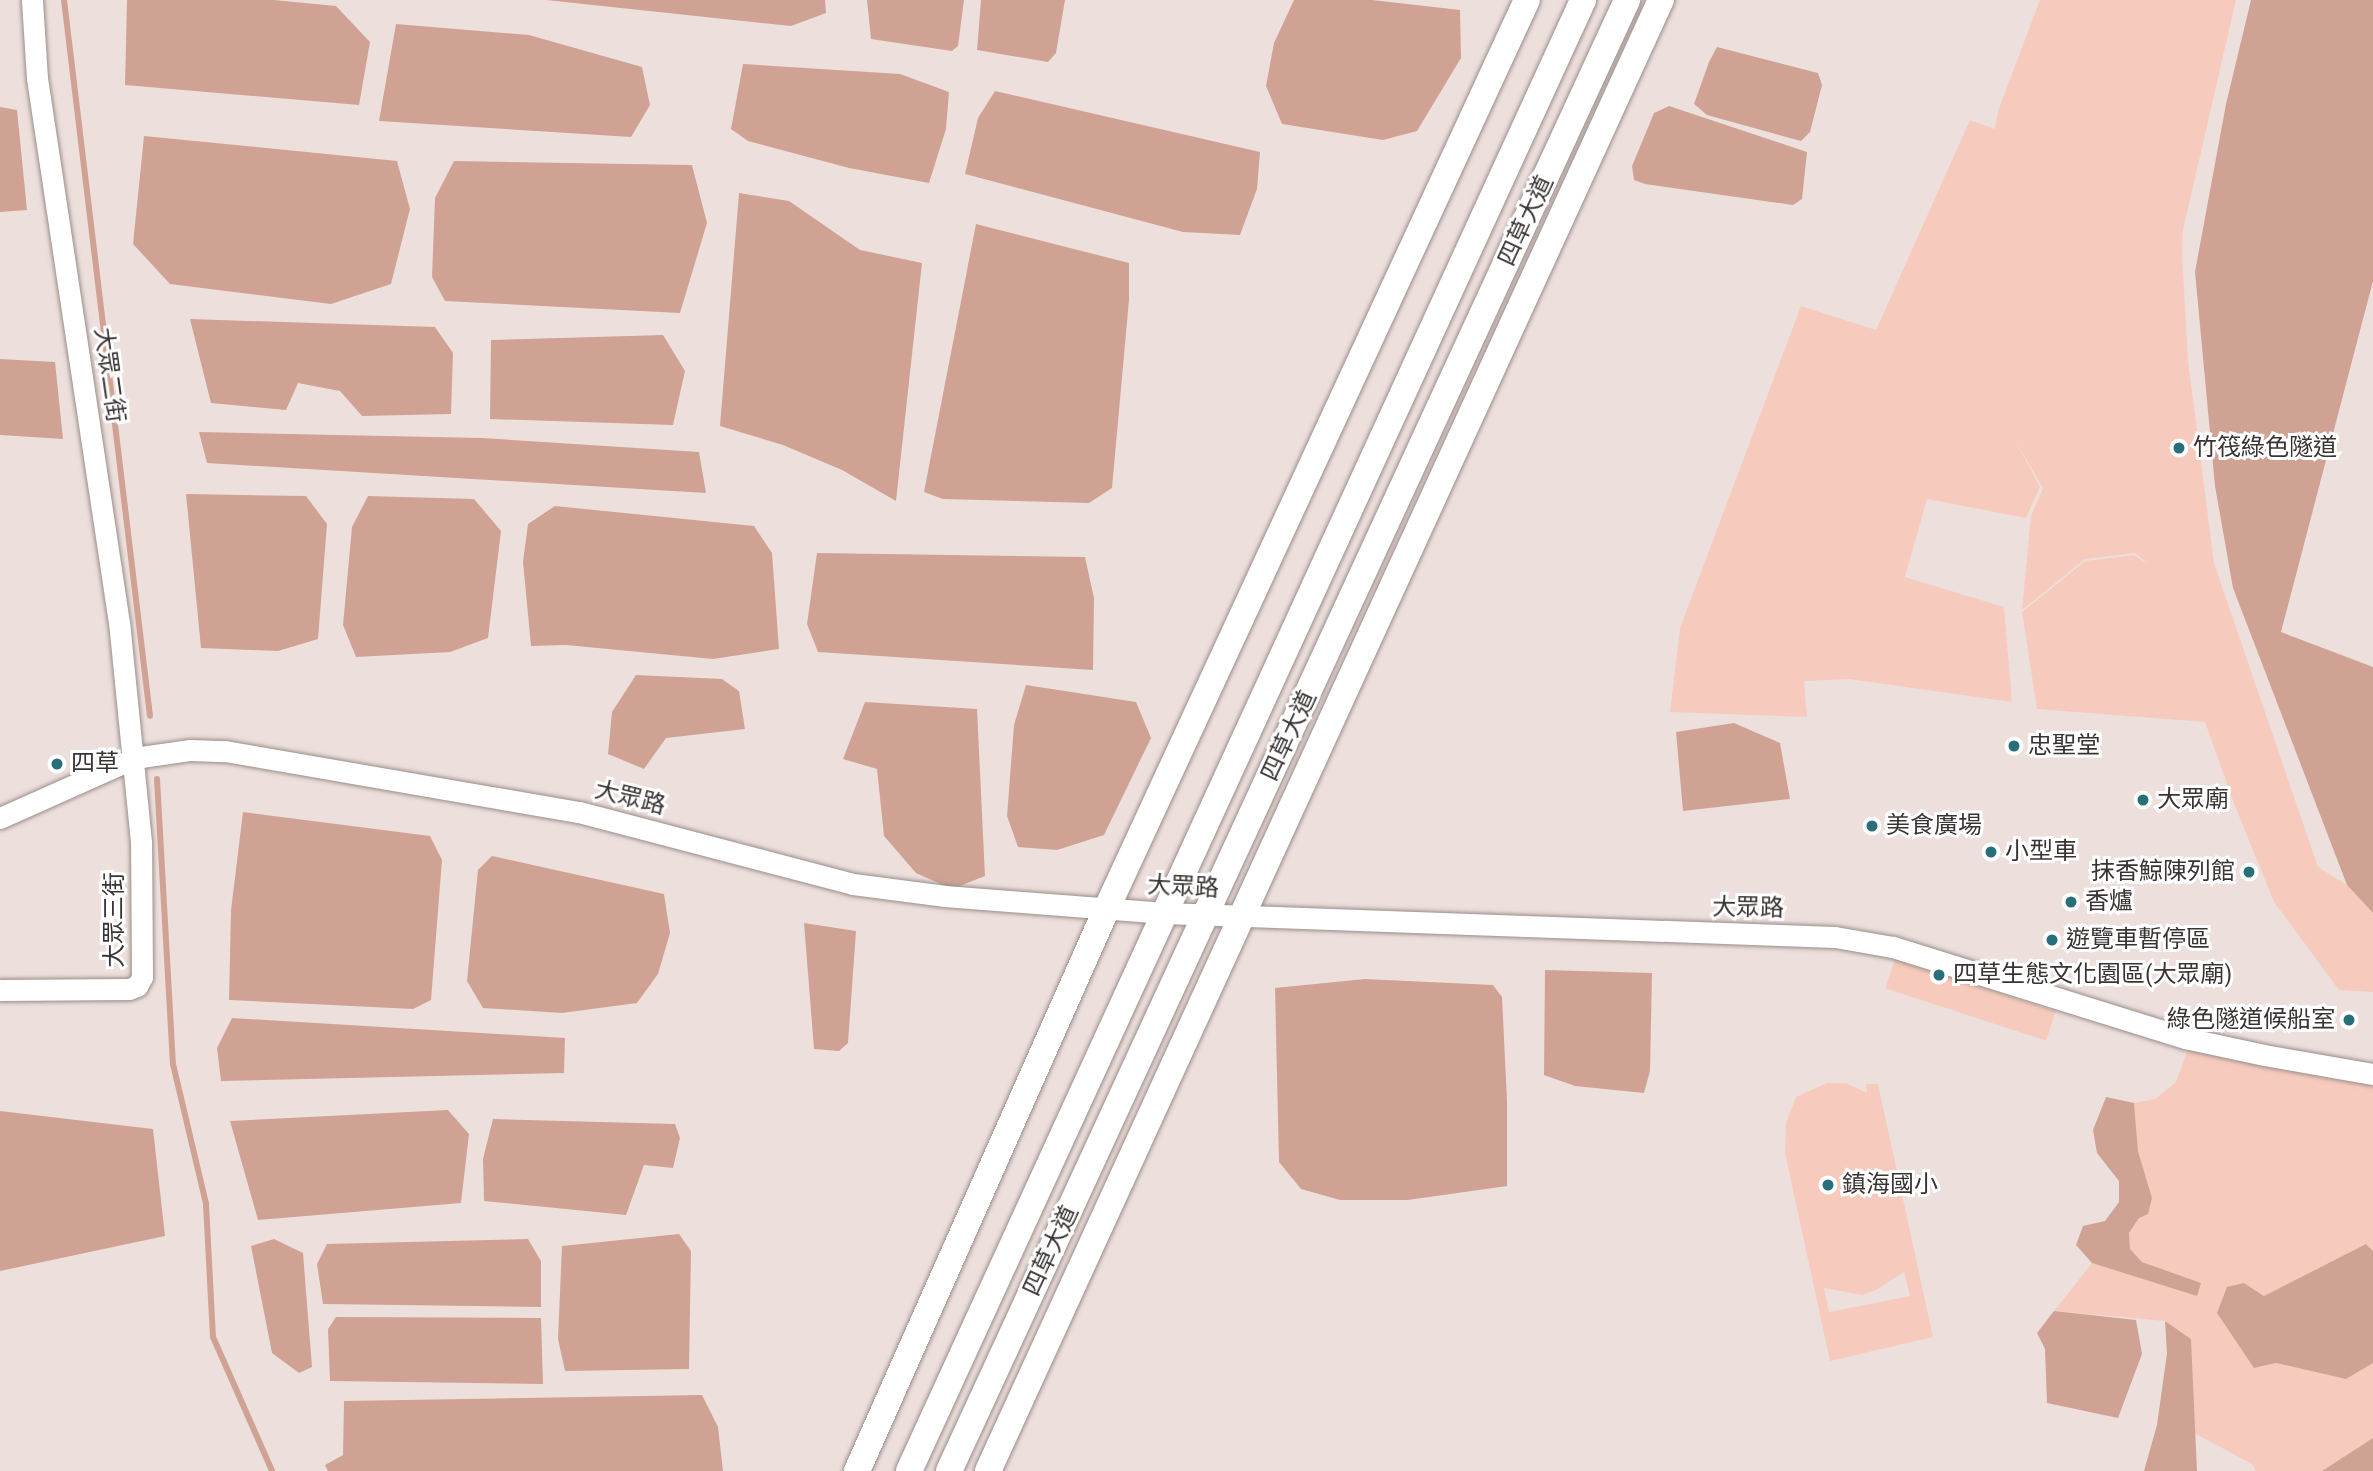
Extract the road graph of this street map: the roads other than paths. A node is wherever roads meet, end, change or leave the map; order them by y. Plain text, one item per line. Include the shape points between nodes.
1 (32, 0) edge
2 (1527, 0) edge
3 (1583, 0) edge
4 (1627, 0) edge
5 (1661, 0) edge
6 (134, 758) junction
7 (0, 818) edge
8 (1107, 908) junction
9 (1164, 913) junction
10 (1207, 914) junction
11 (1241, 916) junction
12 (0, 990) edge
13 (2373, 1074) edge
14 (857, 1471) edge
15 (909, 1471) edge
16 (949, 1471) edge
17 (988, 1471) edge

1 - 6 street, 大眾二街 via 37,78 119,623
2 - 8 street
3 - 9 street, 四草大道
4 - 10 street, 四草大道
5 - 11 street, 四草大道
6 - 7 street, 大眾路
6 - 8 street, 大眾路 via 190,750 225,751 579,812 853,884
6 - 12 street, 大眾三街 via 141,842 142,977 137,986
8 - 9 street, 大眾路
8 - 14 street
9 - 10 street, 大眾路
9 - 15 street, 四草大道
10 - 11 street, 大眾路
10 - 16 street, 四草大道
11 - 13 street, 大眾路 via 1835,937 1893,947 2185,1038
11 - 17 street, 四草大道

